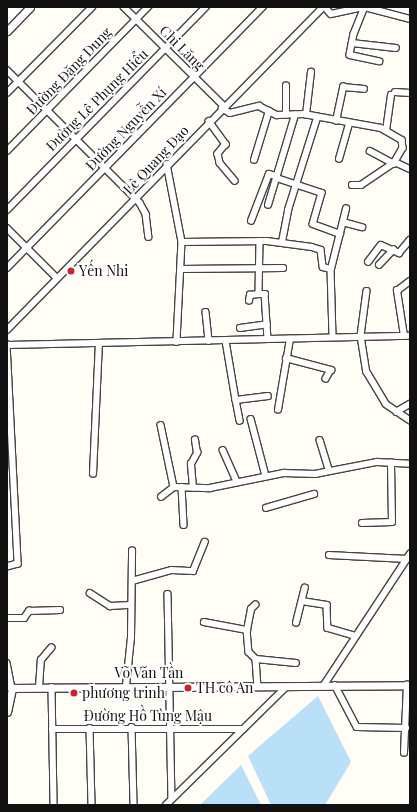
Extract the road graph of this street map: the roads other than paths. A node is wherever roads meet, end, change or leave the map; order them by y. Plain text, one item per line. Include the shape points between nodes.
1 (30, 7) edge
2 (92, 7) edge
3 (124, 7) edge
4 (148, 7) edge
5 (206, 7) edge
6 (263, 7) edge
7 (324, 7) edge
8 (365, 7) edge
9 (136, 19) junction
10 (410, 19) edge
11 (7, 31) edge
12 (352, 43) junction
13 (165, 48) junction
14 (396, 48) dead end
15 (378, 61) dead end
16 (7, 70) edge
17 (311, 72) dead end
18 (194, 76) junction
19 (19, 81) junction
20 (286, 86) dead end
21 (364, 89) dead end
22 (410, 93) edge
23 (7, 94) edge
24 (223, 107) junction
25 (48, 110) junction
26 (269, 111) junction
27 (286, 115) junction
28 (295, 115) junction
29 (306, 115) junction
30 (317, 118) junction
31 (209, 121) junction
32 (336, 121) junction
33 (349, 123) junction
34 (386, 130) junction
35 (77, 137) junction
36 (7, 151) edge
37 (370, 151) dead end
38 (339, 159) dead end
39 (254, 160) dead end
40 (395, 163) junction
41 (167, 164) junction
42 (106, 167) junction
43 (410, 169) edge
44 (277, 177) junction
45 (235, 181) dead end
46 (297, 185) junction
47 (352, 185) dead end
48 (136, 198) junction
49 (268, 205) dead end
50 (346, 209) dead end
51 (7, 210) edge
52 (251, 221) dead end
53 (344, 222) junction
54 (362, 227) dead end
55 (7, 228) edge
56 (340, 234) junction
57 (149, 237) dead end
58 (410, 240) edge
59 (260, 241) junction
60 (182, 242) junction
61 (282, 242) junction
62 (27, 248) junction
63 (393, 250) junction
64 (368, 262) dead end
65 (379, 265) dead end
66 (7, 268) edge
67 (260, 268) junction
68 (283, 268) dead end
69 (181, 269) junction
70 (331, 269) junction
71 (58, 278) junction
72 (410, 281) edge
73 (367, 291) dead end
74 (259, 294) junction
75 (249, 300) dead end
76 (206, 312) dead end
77 (267, 324) junction
78 (240, 328) dead end
79 (7, 330) edge
80 (361, 336) junction
81 (407, 336) edge
82 (333, 337) junction
83 (268, 339) junction
84 (290, 339) junction
85 (209, 341) junction
86 (226, 341) junction
87 (177, 342) junction
88 (7, 344) edge
89 (99, 344) junction
90 (286, 358) junction
91 (326, 379) dead end
92 (268, 396) dead end
93 (236, 400) junction
94 (410, 404) edge
95 (278, 410) dead end
96 (396, 412) junction
97 (251, 419) dead end
98 (410, 420) edge
99 (240, 421) dead end
100 (161, 425) dead end
101 (196, 440) dead end
102 (320, 440) dead end
103 (223, 450) dead end
104 (391, 463) junction
105 (410, 464) edge
106 (329, 470) junction
107 (14, 471) junction
108 (7, 472) edge
109 (93, 474) dead end
110 (266, 476) junction
111 (236, 482) junction
112 (174, 487) junction
113 (182, 487) junction
114 (193, 488) junction
115 (314, 494) dead end
116 (161, 498) dead end
117 (266, 508) dead end
118 (362, 523) dead end
119 (184, 525) dead end
120 (205, 542) dead end
121 (132, 551) dead end
122 (329, 555) dead end
123 (408, 556) edge
124 (7, 567) edge
125 (132, 581) junction
126 (304, 588) dead end
127 (90, 593) dead end
128 (168, 594) dead end
129 (302, 601) junction
130 (131, 605) junction
131 (255, 605) dead end
132 (60, 610) dead end
133 (7, 618) edge
134 (204, 622) dead end
135 (296, 624) dead end
136 (247, 630) junction
137 (356, 636) junction
138 (51, 648) dead end
139 (256, 659) junction
140 (7, 663) edge
141 (296, 663) dead end
142 (324, 685) junction
143 (335, 685) junction
144 (409, 685) edge
145 (126, 686) junction
146 (169, 686) junction
147 (39, 687) junction
148 (52, 687) junction
149 (258, 687) junction
150 (286, 687) junction
151 (9, 688) edge
152 (7, 712) edge
153 (132, 727) junction
154 (169, 727) junction
155 (90, 728) junction
156 (406, 728) junction
157 (52, 729) junction
158 (243, 729) junction
159 (404, 754) dead end
160 (172, 799) junction
161 (54, 805) edge
162 (92, 805) edge
163 (134, 805) edge
164 (166, 805) edge

1 - 11 street
2 - 19 street
3 - 9 street, Chi Lăng
4 - 9 street, Đường Đặng Dung
5 - 13 street, Đường Lê Phụng Hiểu
6 - 18 street, Đường Nguyễn Xí
7 - 8 street via 333,14
7 - 24 street, Lê Quang Đạo
8 - 10 street
8 - 12 street
9 - 13 street, Chi Lăng
9 - 25 street, Đường Đặng Dung
12 - 14 street
12 - 15 street via 350,55
13 - 18 street, Chi Lăng
13 - 35 street, Đường Lê Phụng Hiểu
16 - 19 street
17 - 29 street
18 - 24 street, Chi Lăng
18 - 42 street, Đường Nguyễn Xí
19 - 23 street
19 - 25 street
20 - 27 street
21 - 32 street via 342,87
22 - 34 street via 393,93
24 - 26 street via 230,113 256,105
24 - 31 street, Lê Quang Đạo
25 - 35 street
25 - 36 street, Đường Đặng Dung
26 - 27 street
26 - 39 street
27 - 28 street
28 - 29 street
28 - 44 street
29 - 30 street
30 - 32 street
30 - 46 street
31 - 41 street, Lê Quang Đạo
31 - 45 street via 226,144 218,154 220,163
32 - 33 street
33 - 34 street
33 - 38 street
34 - 40 street via 403,143
35 - 42 street
35 - 51 street, Đường Lê Phụng Hiểu
37 - 40 street
40 - 43 street
40 - 47 street via 361,185
41 - 48 street, Lê Quang Đạo
41 - 60 street
42 - 48 street
42 - 62 street, Đường Nguyễn Xí
44 - 46 street
44 - 49 street
44 - 52 street via 269,174 256,201
46 - 56 street via 322,193 314,226
46 - 61 street
48 - 57 street via 146,214
48 - 71 street, Lê Quang Đạo
50 - 53 street
53 - 54 street
53 - 56 street
55 - 62 street
56 - 70 street
58 - 63 street via 400,252
59 - 60 street
59 - 61 street
59 - 67 street
60 - 69 street
61 - 70 street via 319,248 322,266
62 - 66 street, Đường Nguyễn Xí
62 - 71 street
63 - 64 street via 382,245
63 - 65 street
67 - 68 street
67 - 69 street
67 - 74 street
69 - 87 street
70 - 82 street
71 - 79 street, Lê Quang Đạo
72 - 81 street via 396,291
73 - 80 street
74 - 75 street via 250,295
74 - 77 street via 265,294
76 - 85 street
77 - 78 street
77 - 83 street
80 - 81 street
80 - 82 street
80 - 96 street via 372,384
82 - 84 street
83 - 84 street
83 - 86 street
84 - 90 street
85 - 86 street
85 - 87 street
86 - 93 street
87 - 89 street
88 - 89 street
88 - 107 street
89 - 109 street
90 - 91 street via 331,370
90 - 95 street
92 - 93 street
93 - 99 street
94 - 96 street
96 - 98 street
97 - 110 street
100 - 112 street
101 - 114 street via 197,453 191,464
102 - 106 street
103 - 111 street
104 - 105 street
104 - 106 street
104 - 118 street via 392,522
106 - 110 street
107 - 108 street
107 - 124 street via 18,564
110 - 111 street
111 - 114 street via 228,486
112 - 113 street
112 - 116 street
113 - 114 street
113 - 119 street
115 - 117 street
120 - 125 street via 193,571 172,570
121 - 125 street
122 - 123 street
123 - 137 street
125 - 130 street
126 - 129 street
127 - 130 street via 110,606
128 - 146 street
129 - 135 street
129 - 137 street via 327,605 328,628
130 - 145 street
131 - 136 street via 251,609
132 - 133 street via 29,611 24,618
134 - 136 street
136 - 139 street via 249,652
137 - 142 street
138 - 147 street via 41,660
139 - 141 street
139 - 149 street
140 - 151 street
142 - 143 street, Võ Văn Tần
142 - 150 street, Võ Văn Tần
143 - 144 street, Võ Văn Tần
143 - 156 street via 357,727
144 - 156 street
145 - 146 street, Võ Văn Tần
145 - 148 street, Võ Văn Tần
146 - 149 street, Võ Văn Tần
146 - 154 street
147 - 148 street, Võ Văn Tần
147 - 151 street, Võ Văn Tần
148 - 157 street
149 - 150 street, Võ Văn Tần
150 - 158 street
151 - 152 street
153 - 154 street, Đường Hồ Tùng Mậu
153 - 155 street, Đường Hồ Tùng Mậu
153 - 163 street
154 - 158 street, Đường Hồ Tùng Mậu
154 - 160 street
155 - 157 street, Đường Hồ Tùng Mậu
155 - 162 street
156 - 159 street
157 - 161 street
158 - 160 street
160 - 164 street

